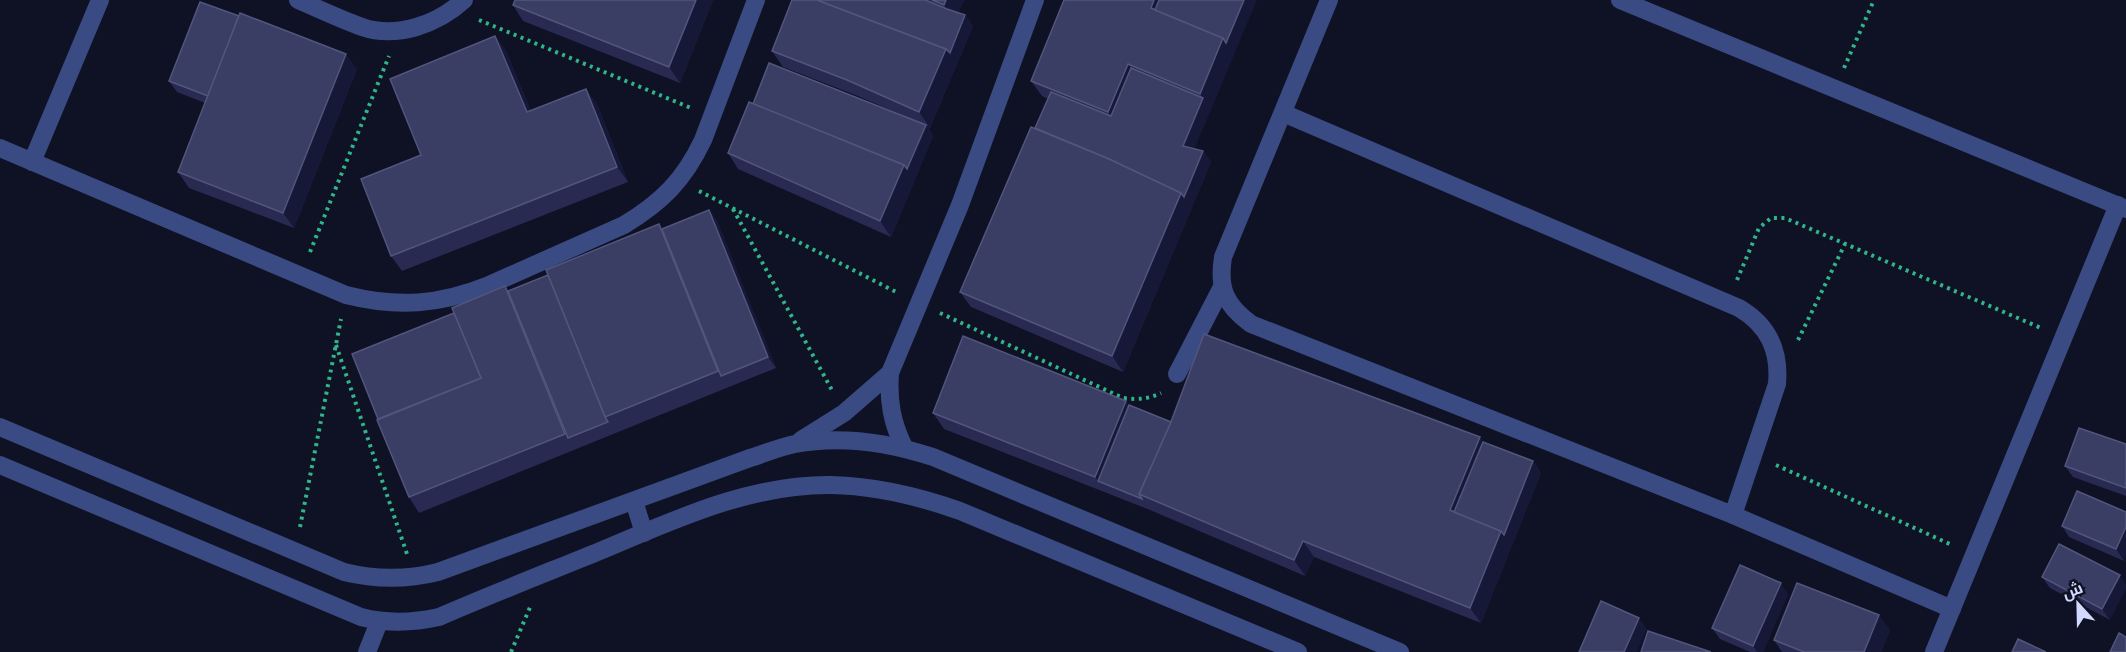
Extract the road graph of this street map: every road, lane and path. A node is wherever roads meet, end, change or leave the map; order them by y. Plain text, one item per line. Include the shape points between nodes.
1 (100, 0) edge
2 (298, 0) edge
3 (756, 0) edge
4 (1035, 0) edge
5 (1329, 0) edge
6 (1620, 0) edge
7 (1874, 0) edge
8 (459, 5) edge
9 (399, 30) junction
10 (1834, 88) junction
11 (1283, 113) junction
12 (712, 117) junction
13 (0, 148) edge
14 (32, 162) junction
15 (679, 180) junction
16 (2122, 207) edge
17 (733, 208) junction
18 (1845, 244) junction
19 (300, 276) junction
20 (1222, 287) junction
21 (346, 295) junction
22 (920, 304) junction
23 (1727, 304) junction
24 (2064, 338) junction
25 (1796, 344) dead end
26 (336, 345) junction
27 (890, 373) junction
28 (1177, 374) joint
29 (844, 413) junction
30 (2, 433) edge
31 (793, 445) junction
32 (904, 447) junction
33 (1754, 455) junction
34 (0, 465) edge
35 (634, 501) junction
36 (1733, 515) junction
37 (644, 533) junction
38 (295, 551) junction
39 (1974, 555) junction
40 (543, 574) junction
41 (415, 578) junction
42 (1952, 609) junction
43 (379, 622) junction
44 (1287, 650) edge
45 (367, 652) edge
46 (511, 652) edge
47 (1400, 652) edge
48 (1934, 652) edge

1 - 14 street
2 - 9 street via 364,28
3 - 12 street
4 - 22 street
5 - 11 street
6 - 10 street
7 - 10 path
8 - 9 street via 437,20
8 - 12 path
9 - 19 path
10 - 16 street
11 - 20 street via 1223,257
11 - 23 street
12 - 15 street
13 - 14 street
14 - 19 street
15 - 17 path
15 - 21 street via 663,198 624,225 466,294 418,304
16 - 24 street
17 - 22 path
17 - 29 path
18 - 23 path via 1785,218 1771,218 1759,228
18 - 24 path
18 - 25 path
19 - 21 street
20 - 28 street
20 - 36 street via 1233,308 1251,324
21 - 26 path
22 - 27 street
22 - 28 path via 1124,398 1136,400 1160,393
23 - 33 street via 1763,326 1777,354 1777,384
24 - 39 street
26 - 38 path
26 - 41 path
27 - 29 street
27 - 32 street via 890,411
29 - 31 street
30 - 38 street
31 - 32 street via 849,440
31 - 35 street
32 - 47 street
33 - 36 street
33 - 39 path
34 - 43 street
35 - 37 street
35 - 41 street
36 - 42 street
37 - 40 street
37 - 44 street via 741,497 786,488 874,488 960,511
38 - 41 street via 367,578
39 - 42 street
40 - 43 street via 439,617 420,622
40 - 46 path
42 - 48 street
43 - 45 street

